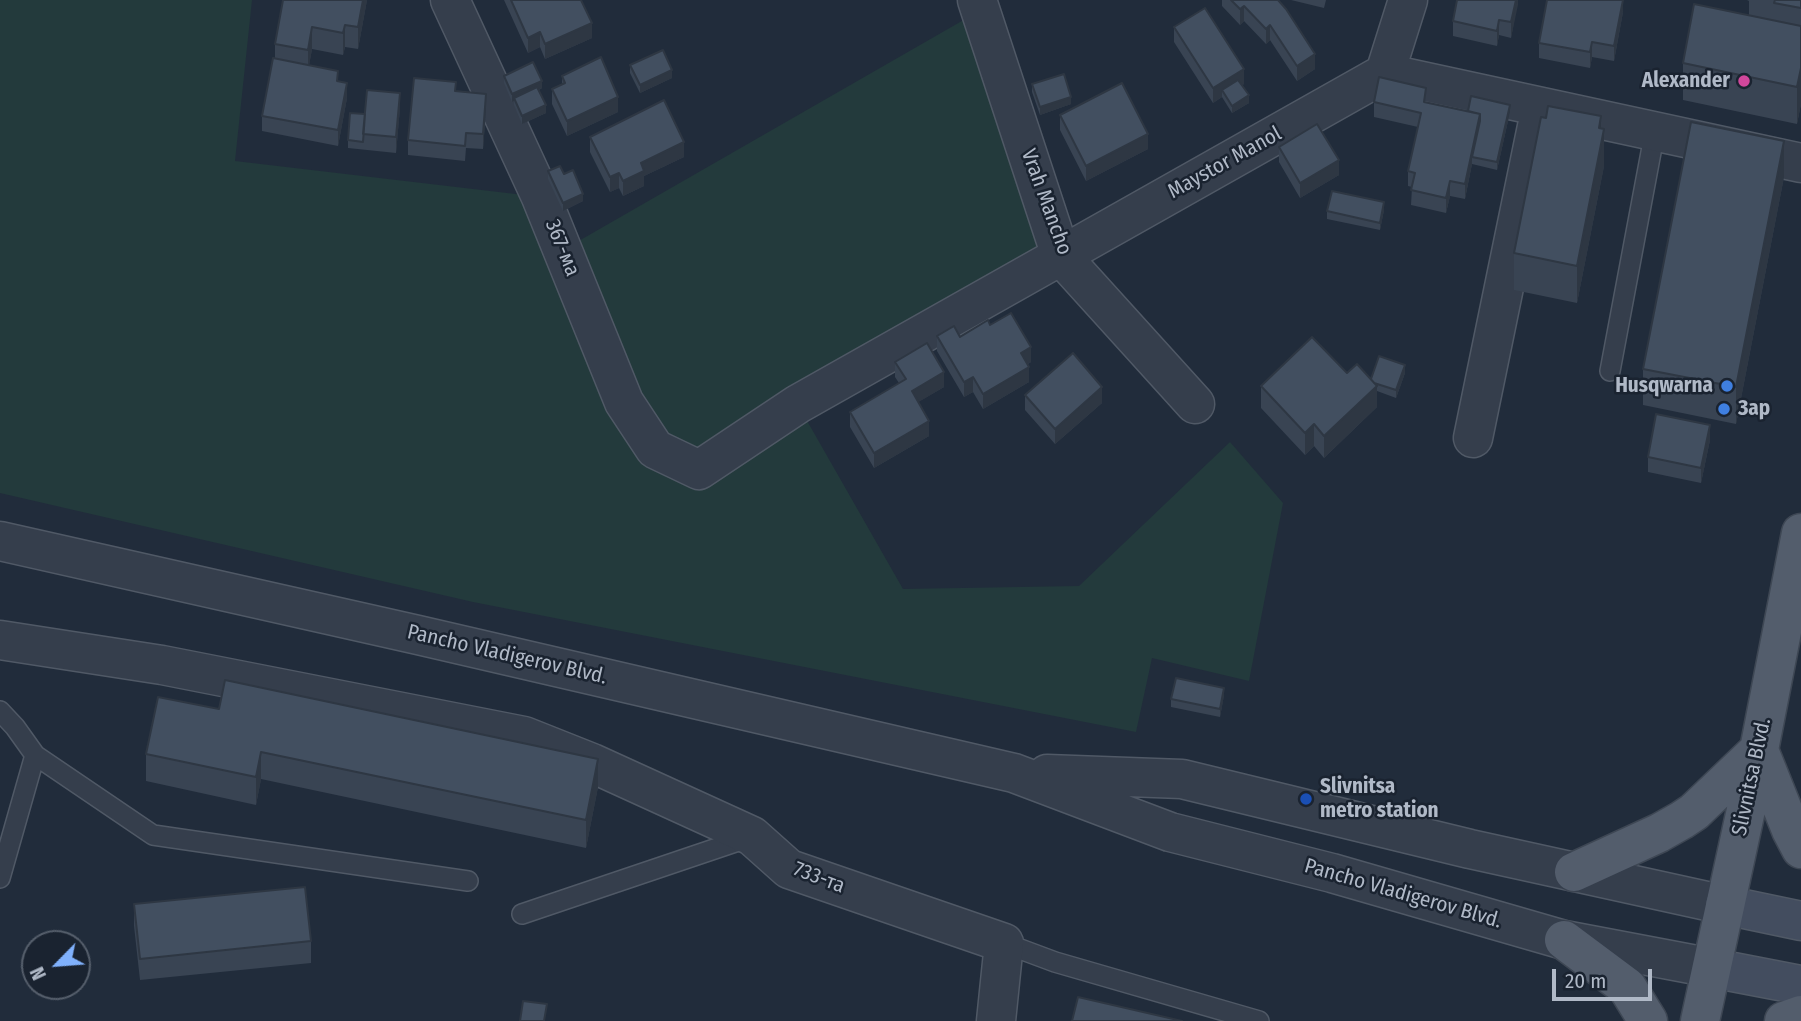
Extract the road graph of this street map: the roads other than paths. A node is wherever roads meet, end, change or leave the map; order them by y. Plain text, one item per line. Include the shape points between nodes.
1 (450, 0) edge
2 (978, 0) edge
3 (1408, 0) edge
4 (1385, 73) junction
5 (1541, 107) junction
6 (1655, 131) junction
7 (1801, 163) edge
8 (1061, 256) junction
9 (1611, 371) dead end
10 (1195, 404) dead end
11 (1473, 438) dead end
12 (699, 470) joint
13 (1801, 533) edge
14 (0, 541) edge
15 (0, 640) edge
16 (0, 711) edge
17 (1759, 750) junction
18 (36, 755) junction
19 (1014, 773) junction
20 (752, 836) junction
21 (1801, 849) edge
22 (1574, 872) junction
23 (0, 878) edge
24 (468, 881) dead end
25 (1725, 905) junction
26 (522, 914) dead end
27 (1801, 920) edge
28 (1564, 940) junction
29 (1004, 943) junction
30 (1712, 968) junction
31 (1801, 985) edge
32 (1801, 1014) edge
33 (996, 1021) edge
34 (1259, 1021) edge
35 (1648, 1021) edge
36 (1700, 1021) edge
37 (1784, 1021) edge

1 - 12 street, 367-ма via 541,197 624,402 655,449
2 - 8 street, Vrah Mancho
3 - 4 street
4 - 5 street
4 - 8 street, Maystor Manol
5 - 6 street
5 - 11 street
6 - 7 street
6 - 9 lane
8 - 10 street, Vrah Mancho
8 - 12 street, Maystor Manol via 798,404
13 - 17 main road, Slivnitsa Blvd.
14 - 19 street, Pancho Vladigerov Blvd.
15 - 20 street, 733-та via 162,665 524,736
16 - 18 lane
17 - 21 main road
17 - 22 main road via 1682,821
17 - 25 main road, Slivnitsa Blvd.
18 - 23 lane
18 - 24 lane via 153,835
19 - 22 street, Pancho Vladigerov Blvd. via 1182,779
19 - 28 street, Pancho Vladigerov Blvd. via 1170,832
20 - 26 lane
20 - 29 street, 733-та via 789,869
22 - 25 street, Pancho Vladigerov Blvd.
25 - 27 main road, Pancho Vladigerov Blvd.
25 - 30 main road, Slivnitsa Blvd.
28 - 30 street, Pancho Vladigerov Blvd.
28 - 35 main road via 1627,987
29 - 33 street
29 - 34 lane
30 - 31 main road, Pancho Vladigerov Blvd.
30 - 36 main road, Slivnitsa Blvd.
32 - 37 main road

